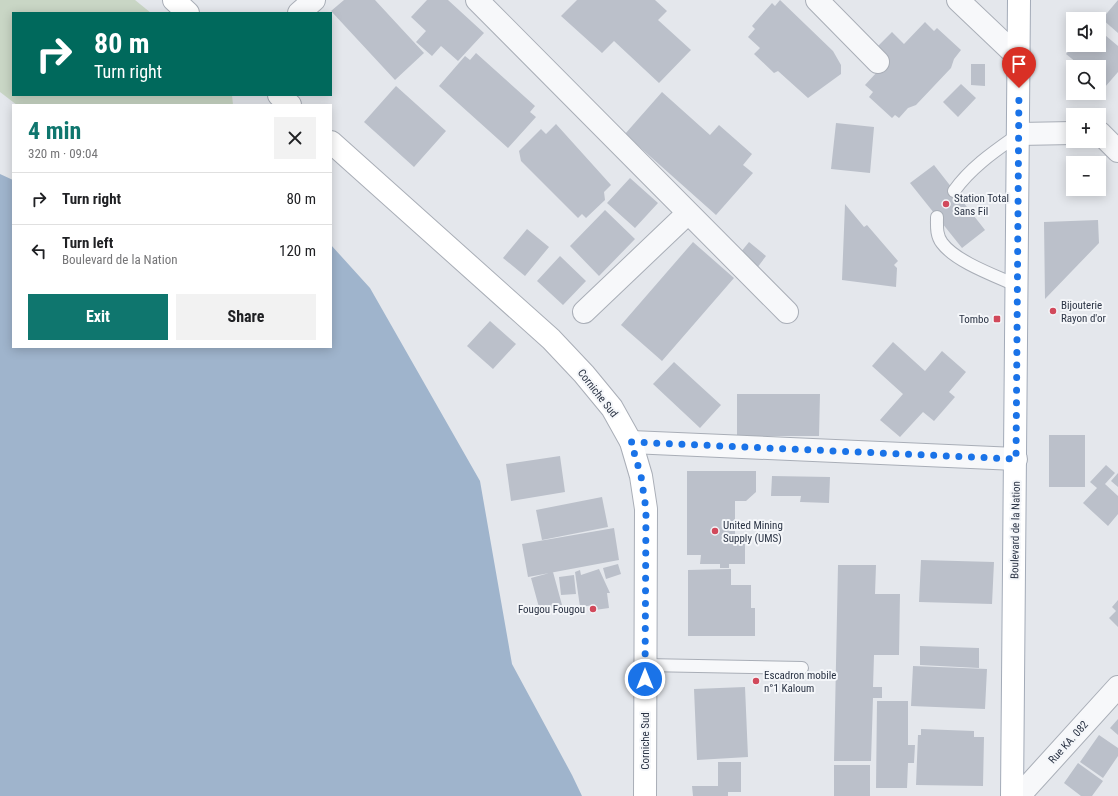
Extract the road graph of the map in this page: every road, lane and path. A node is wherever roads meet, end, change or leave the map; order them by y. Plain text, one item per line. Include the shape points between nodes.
1 (174, 0) edge
2 (314, 0) edge
3 (477, 0) edge
4 (817, 0) edge
5 (958, 0) edge
6 (1019, 0) edge
7 (187, 12) edge
8 (300, 12) edge
9 (1019, 58) junction
10 (878, 62) dead end
11 (280, 96) edge
12 (289, 104) edge
13 (1066, 133) edge
14 (1106, 133) edge
15 (1019, 134) junction
16 (332, 143) edge
17 (1118, 151) edge
18 (954, 191) dead end
19 (688, 213) junction
20 (937, 217) dead end
21 (1018, 286) junction
22 (584, 312) dead end
23 (787, 312) dead end
24 (631, 442) junction
25 (1016, 459) junction
26 (645, 665) junction
27 (802, 668) dead end
28 (1118, 687) edge
29 (645, 796) edge
30 (1012, 796) edge
31 (1019, 796) edge

1 - 7 main road
2 - 8 street
3 - 19 street
4 - 10 street
5 - 9 street
6 - 9 main road, Boulevard de la Nation
9 - 15 main road, Boulevard de la Nation
11 - 12 main road
13 - 15 street
14 - 17 street
15 - 18 lane via 964,176
15 - 21 main road, Boulevard de la Nation
16 - 24 main road, Corniche Sud via 551,339 612,408
19 - 22 street
19 - 23 street
20 - 21 lane via 937,231 942,243 960,259
21 - 25 main road, Boulevard de la Nation
24 - 25 street
24 - 26 main road, Corniche Sud via 641,476 646,509
25 - 30 main road, Boulevard de la Nation
26 - 27 lane
26 - 29 main road, Corniche Sud
28 - 31 street, Rue KA. 082

